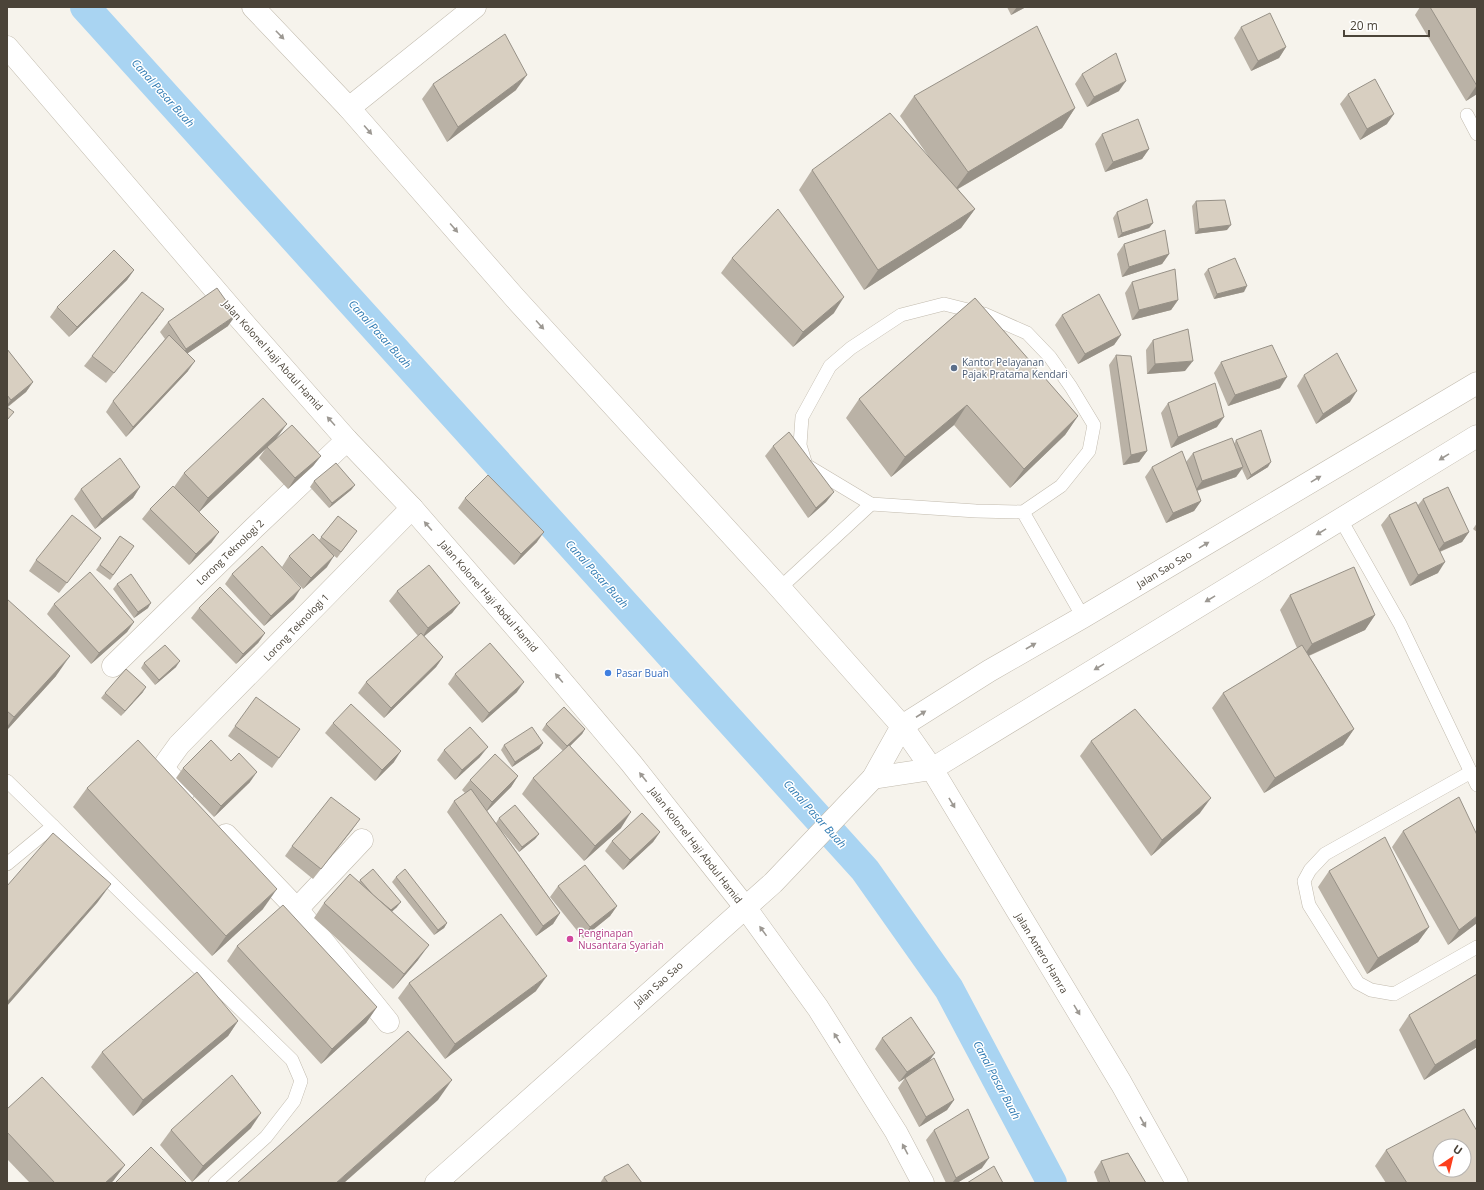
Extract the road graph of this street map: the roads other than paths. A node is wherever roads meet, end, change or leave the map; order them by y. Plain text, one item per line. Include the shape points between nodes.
1 (253, 7) edge
2 (475, 7) edge
3 (7, 47) edge
4 (350, 108) junction
5 (1467, 115) dead end
6 (1477, 134) edge
7 (1477, 383) edge
8 (1477, 436) edge
9 (347, 440) junction
10 (871, 504) junction
11 (412, 508) junction
12 (1023, 512) junction
13 (1341, 520) junction
14 (780, 588) junction
15 (1083, 617) junction
16 (113, 666) dead end
17 (902, 726) junction
18 (932, 769) junction
19 (1471, 772) junction
20 (873, 778) junction
21 (7, 780) edge
22 (1477, 785) edge
23 (198, 806) edge
24 (215, 823) edge
25 (52, 826) junction
26 (362, 840) dead end
27 (7, 864) edge
28 (745, 907) junction
29 (297, 909) junction
30 (1477, 947) edge
31 (388, 1022) dead end
32 (215, 1183) edge
33 (436, 1183) edge
34 (923, 1183) edge
35 (1177, 1183) edge

1 -> 4 street, Jalan Antero Hamra
2 - 4 street
9 -> 3 street, Jalan Kolonel Haji Abdul Hamid
4 -> 14 street, Jalan Antero Hamra via 515,298
5 - 6 lane
15 -> 7 street, Jalan Sao Sao
8 -> 13 street
9 - 11 street, Jalan Kolonel Haji Abdul Hamid
9 - 16 street, Lorong Teknologi 2
10 - 12 lane
10 - 12 lane via 806,465 800,444 802,417 830,366 851,348 901,316 944,304 984,314 1027,333 1050,356 1094,426 1088,451 1061,486
10 - 14 lane
11 - 23 street, Lorong Teknologi 1 via 179,745 166,762 164,768 169,775
28 -> 11 street, Jalan Kolonel Haji Abdul Hamid via 631,763
12 - 15 lane
13 -> 18 street
13 - 19 lane via 1400,624
14 - 17 street, Jalan Antero Hamra
17 -> 15 street, Jalan Sao Sao via 989,671
17 - 18 street, Jalan Antero Hamra
17 - 20 street, Jalan Sao Sao
18 - 20 street
18 -> 35 street, Jalan Antero Hamra via 1121,1083
19 - 22 lane
19 - 30 lane via 1326,854 1310,870 1304,881 1309,905 1358,983 1371,990 1394,994
20 - 28 street, Jalan Sao Sao via 773,883
21 - 25 lane
24 - 29 street
25 - 27 lane
25 - 32 lane via 292,1060 301,1081 294,1101 266,1137
26 - 29 street
28 - 33 street, Jalan Sao Sao
34 -> 28 street, Jalan Kolonel Haji Abdul Hamid via 896,1132 818,1008
29 - 31 street

